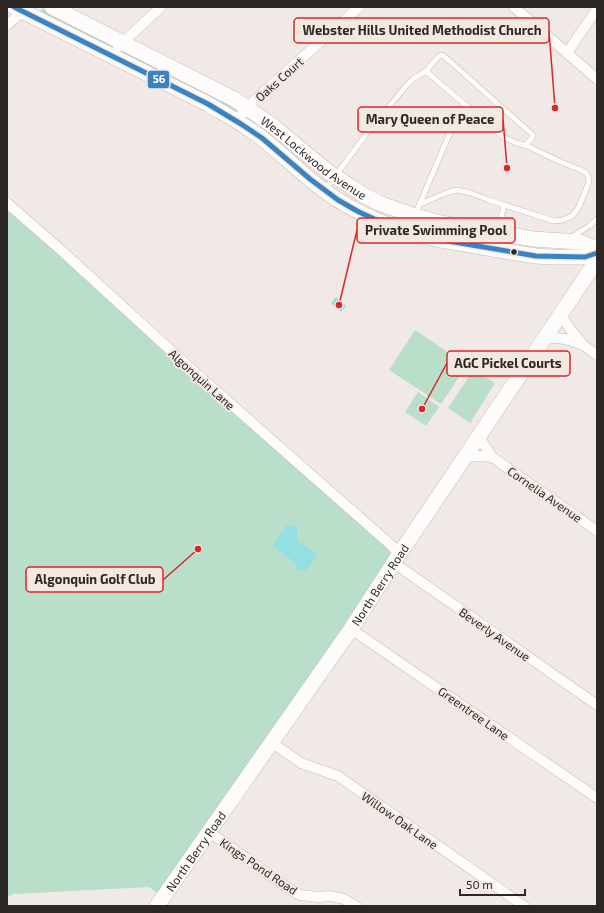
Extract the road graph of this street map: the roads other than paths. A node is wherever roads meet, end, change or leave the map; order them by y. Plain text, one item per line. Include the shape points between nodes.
1 (52, 7) edge
2 (160, 7) edge
3 (359, 7) edge
4 (514, 7) edge
5 (22, 9) edge
6 (597, 9) edge
7 (7, 25) edge
8 (122, 42) junction
9 (567, 53) junction
10 (109, 55) junction
11 (428, 70) junction
12 (597, 79) edge
13 (247, 107) junction
14 (470, 108) junction
15 (237, 121) junction
16 (525, 145) junction
17 (335, 177) junction
18 (324, 191) junction
19 (7, 202) edge
20 (504, 205) junction
21 (417, 210) junction
22 (597, 219) edge
23 (410, 233) junction
24 (498, 233) junction
25 (567, 240) junction
26 (494, 249) junction
27 (597, 249) edge
28 (597, 253) edge
29 (564, 257) junction
30 (597, 260) edge
31 (577, 290) junction
32 (561, 315) junction
33 (546, 337) junction
34 (583, 345) junction
35 (597, 355) edge
36 (479, 437) junction
37 (492, 457) junction
38 (466, 458) junction
39 (597, 531) edge
40 (397, 558) junction
41 (351, 629) junction
42 (597, 705) edge
43 (271, 742) junction
44 (597, 798) edge
45 (209, 832) junction
46 (158, 906) edge
47 (356, 906) edge
48 (524, 906) edge

1 - 8 main road, West Lockwood Avenue
2 - 8 street
3 - 13 street, Oaks Court
4 - 9 street
5 - 7 street
5 - 10 main road, West Lockwood Avenue
6 - 9 street
8 - 10 street
8 - 13 main road, West Lockwood Avenue
9 - 12 street
10 - 15 main road, West Lockwood Avenue
11 - 14 lane via 428,73
11 - 16 lane via 439,56 445,57 533,135
11 - 17 lane via 406,86
13 - 15 street, Oaks Court
13 - 17 main road, West Lockwood Avenue
14 - 16 lane via 503,137
14 - 21 lane via 455,124 449,135
15 - 18 main road, West Lockwood Avenue via 267,142
16 - 20 lane via 581,170 588,176 589,182 578,210 572,216 559,221
17 - 18 lane
17 - 21 main road, West Lockwood Avenue via 379,203
18 - 23 main road, West Lockwood Avenue via 375,220
19 - 40 street, Algonquin Lane
20 - 21 lane via 457,190 446,193
20 - 24 lane
21 - 23 main road
21 - 24 main road, West Lockwood Avenue via 441,223
22 - 25 lane
23 - 26 main road, West Lockwood Avenue
24 - 25 main road, West Lockwood Avenue via 533,239
24 - 26 main road
25 - 27 main road, West Lockwood Avenue
26 - 29 main road, West Lockwood Avenue via 536,256
28 - 29 main road, West Lockwood Avenue via 584,257
29 - 31 main road via 577,272
30 - 31 main road, North Berry Road
31 - 32 main road, North Berry Road
32 - 33 main road, North Berry Road
32 - 34 street
33 - 34 street via 565,339
33 - 36 main road, North Berry Road
34 - 35 street
36 - 37 street, Cornelia Avenue
36 - 38 main road, North Berry Road
37 - 38 street
37 - 39 street, Cornelia Avenue
38 - 40 main road, North Berry Road
40 - 41 main road, North Berry Road
40 - 42 street, Beverly Avenue
41 - 43 main road, North Berry Road
41 - 44 street, Greentree Lane
43 - 45 main road, North Berry Road
43 - 48 street, Willow Oak Lane via 301,763 338,776
45 - 46 main road, North Berry Road
45 - 47 street, Kings Pond Road via 300,895 331,896 344,899

